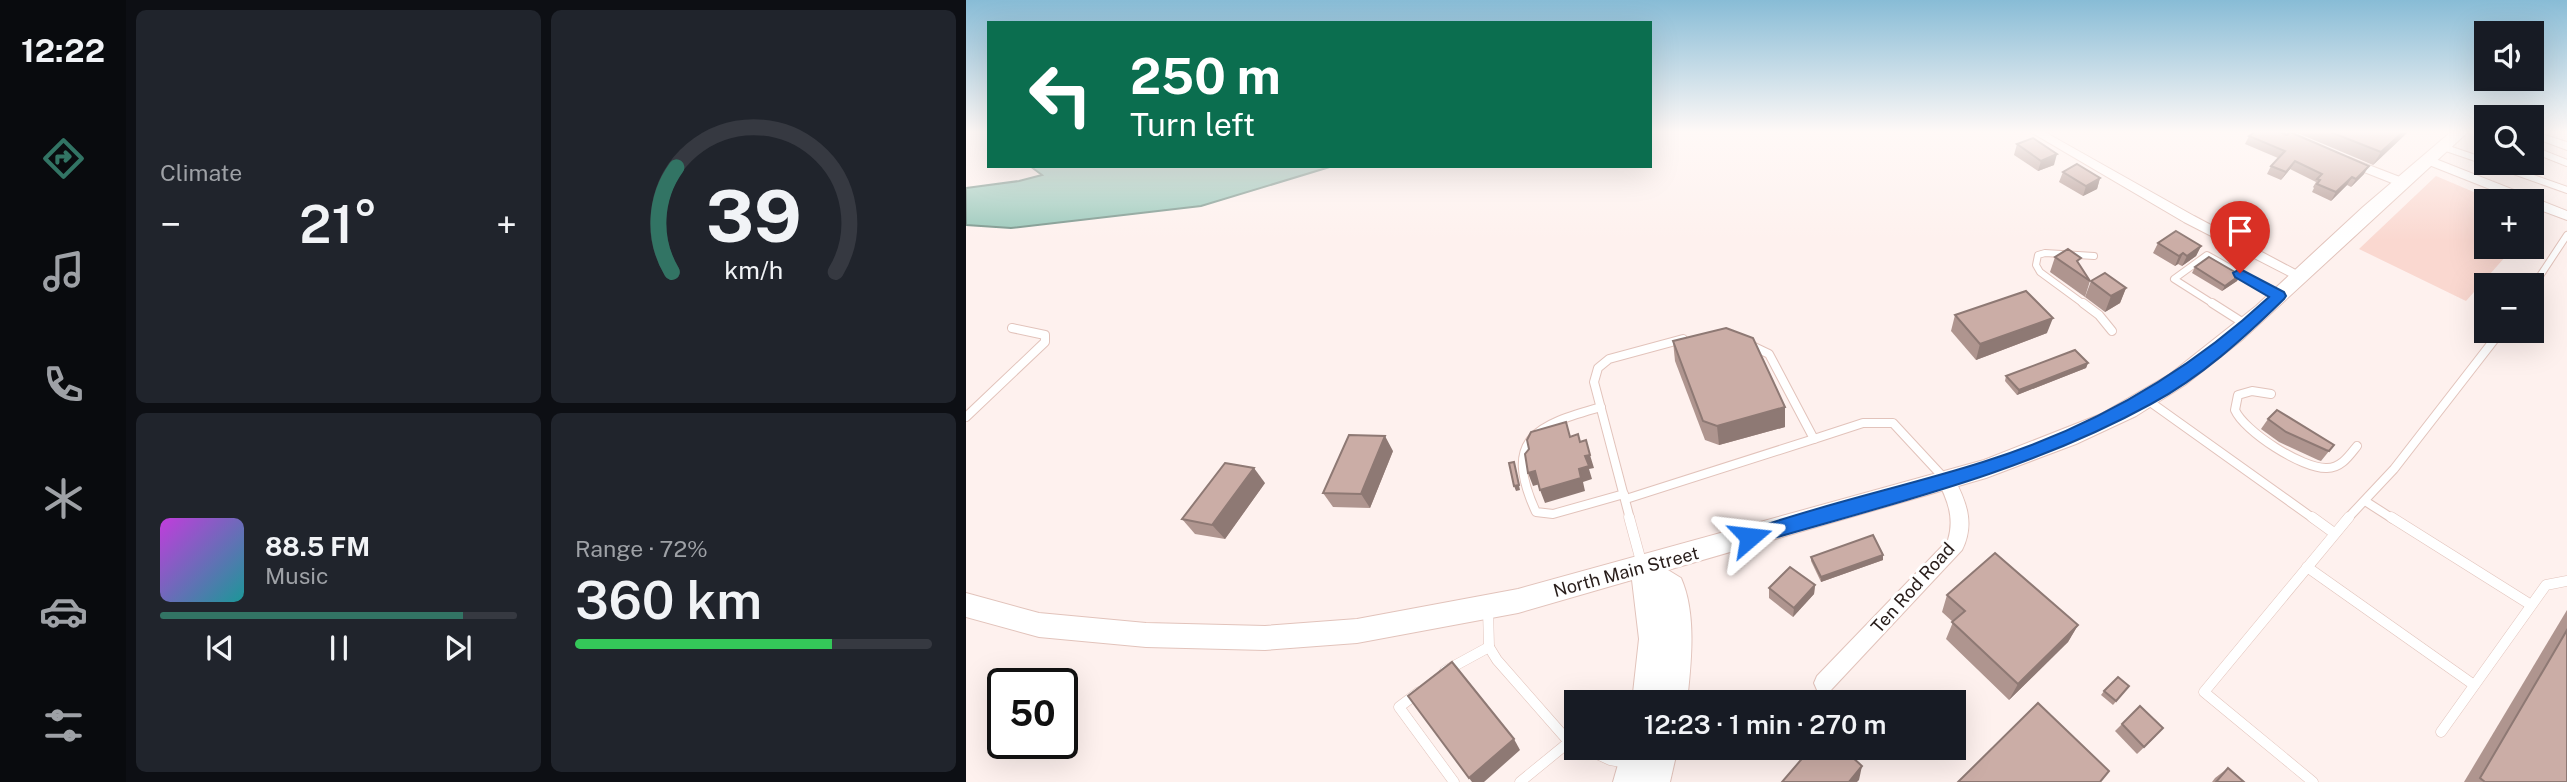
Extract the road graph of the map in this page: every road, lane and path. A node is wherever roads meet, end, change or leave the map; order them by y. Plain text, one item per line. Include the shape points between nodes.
1 (2099, 167) edge
2 (2365, 167) edge
3 (2419, 167) edge
4 (2447, 167) edge
5 (2525, 175) edge
6 (2401, 182) junction
7 (2502, 189) edge
8 (2567, 190) edge
9 (2544, 206) edge
10 (2567, 216) edge
11 (2567, 235) edge
12 (2564, 246) edge
13 (2094, 256) dead end
14 (2543, 273) edge
15 (2300, 276) junction
16 (2279, 296) junction
17 (2247, 326) junction
18 (1012, 328) dead end
19 (2112, 331) dead end
20 (1693, 338) edge
21 (1742, 341) edge
22 (2492, 343) edge
23 (2271, 394) dead end
24 (2146, 400) junction
25 (1601, 407) junction
26 (966, 417) edge
27 (1814, 439) junction
28 (2357, 446) dead end
29 (1946, 480) junction
30 (1625, 496) junction
31 (2365, 501) junction
32 (2334, 533) junction
33 (1643, 567) junction
34 (2307, 567) junction
35 (2567, 581) edge
36 (966, 605) edge
37 (2531, 606) junction
38 (1488, 609) junction
39 (1489, 647) junction
40 (1439, 676) edge
41 (1429, 684) edge
42 (1824, 684) dead end
43 (2474, 685) junction
44 (1647, 690) edge
45 (1675, 690) edge
46 (2441, 732) dead end
47 (1564, 733) edge
48 (1564, 750) edge
49 (1610, 760) edge
50 (1639, 769) edge
51 (1454, 782) edge
52 (1520, 782) edge
53 (2313, 782) edge

1 - 15 street
2 - 6 street
3 - 6 main road, North Main Street
4 - 7 street
5 - 8 lane
6 - 15 main road, North Main Street
9 - 10 street
11 - 12 lane
12 - 14 lane
13 - 19 lane via 2045,253 2038,255 2036,265 2099,315
15 - 16 main road, North Main Street
16 - 17 main road, North Main Street
16 - 17 lane via 2207,254 2174,279
17 - 24 main road, North Main Street
18 - 26 lane via 1045,335 1045,342
20 - 25 lane via 1600,365 1594,382
21 - 27 lane via 1769,354
22 - 31 lane
23 - 28 lane via 2252,391 2238,396 2236,415 2309,467 2336,467
24 - 29 main road, North Main Street via 2051,445
24 - 32 lane
25 - 30 lane
25 - 30 lane via 1554,421 1531,435 1521,454 1531,503 1536,512 1553,514
27 - 29 lane via 1869,422 1893,424
27 - 30 lane
29 - 33 main road, North Main Street
29 - 42 street, Ten Rod Road via 1961,514 1956,544
30 - 33 lane
31 - 32 lane
31 - 37 lane
32 - 34 lane
33 - 38 main road, North Main Street
33 - 44 main road via 1652,639
33 - 45 main road via 1672,586 1678,630
34 - 43 lane
34 - 53 lane via 2204,692
35 - 37 lane via 2546,585
36 - 38 main road, North Main Street via 1039,625 1265,638 1357,631
37 - 43 lane
38 - 39 lane
39 - 40 lane
39 - 47 lane
41 - 51 lane via 1399,707
43 - 46 lane
48 - 52 lane
49 - 50 lane

